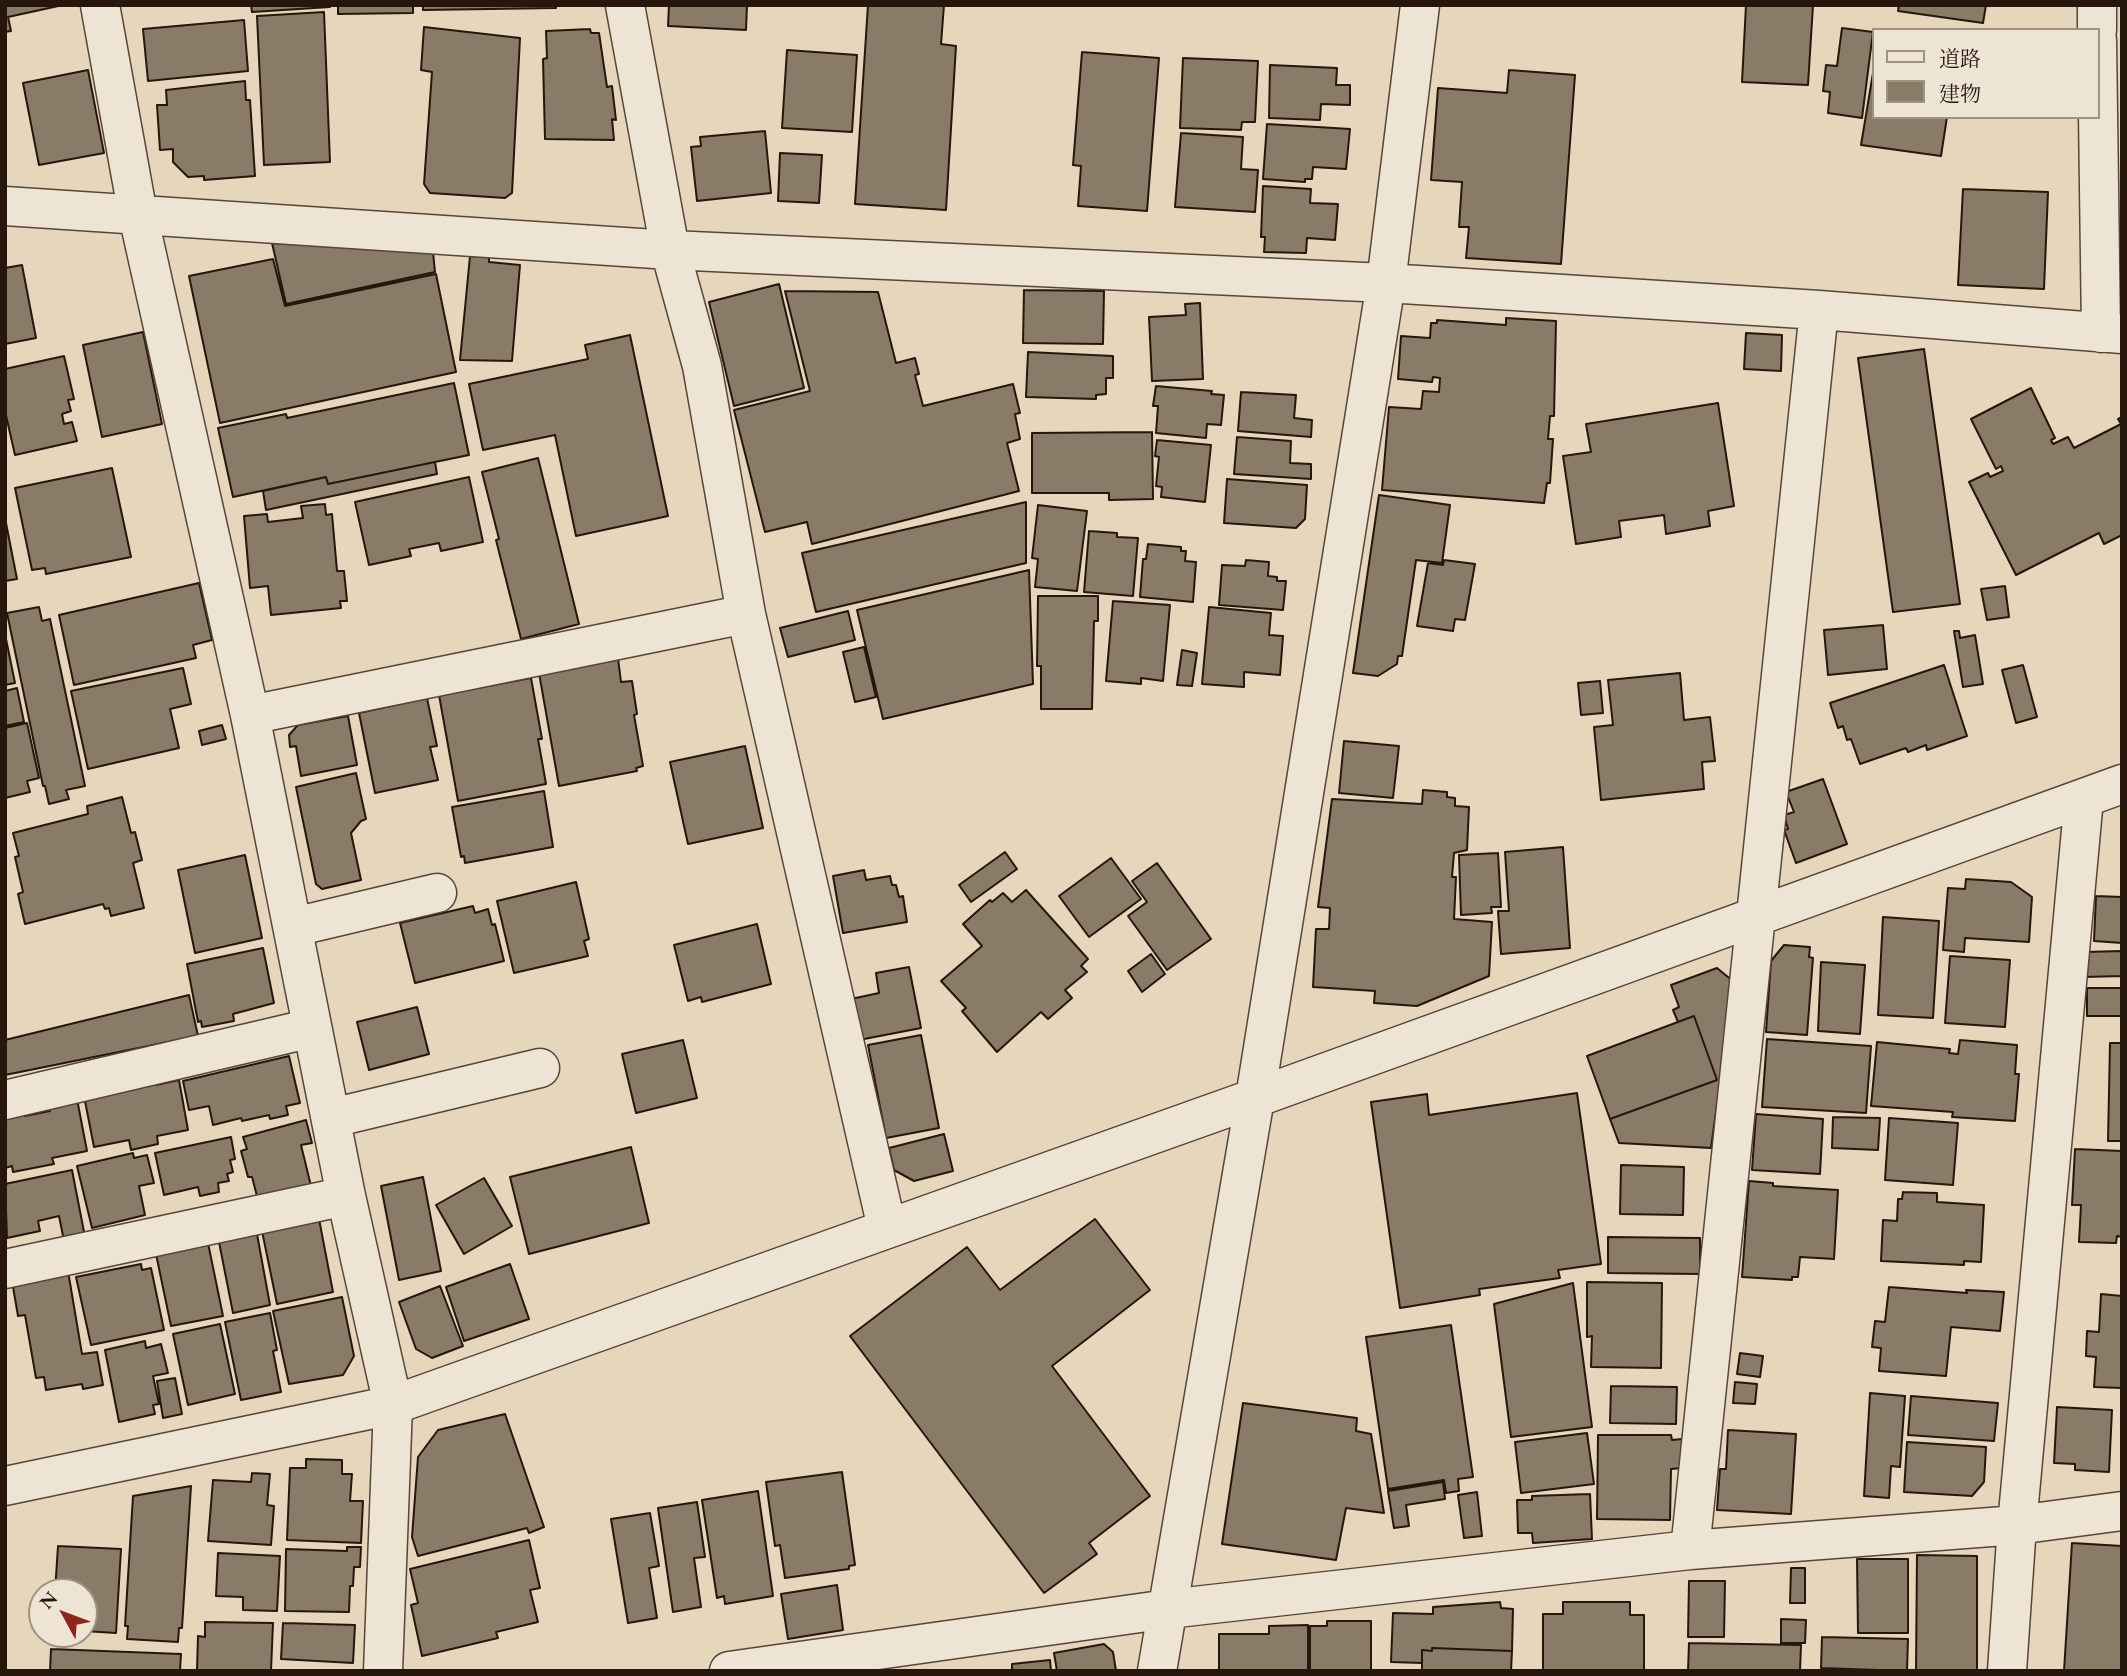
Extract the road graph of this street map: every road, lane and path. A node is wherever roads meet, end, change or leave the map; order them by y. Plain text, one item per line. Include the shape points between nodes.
1 (100, 5) edge
2 (625, 5) edge
3 (1420, 5) edge
4 (2097, 5) edge
5 (2097, 28) edge
6 (2099, 82) edge
7 (5, 206) edge
8 (138, 215) junction
9 (670, 250) junction
10 (1386, 283) junction
11 (1819, 310) junction
12 (2111, 334) edge
13 (746, 614) junction
14 (250, 715) junction
15 (2122, 784) edge
16 (2084, 798) junction
17 (437, 893) dead end
18 (1756, 916) junction
19 (294, 927) junction
20 (312, 1028) junction
21 (540, 1068) dead end
22 (1255, 1098) junction
23 (5, 1100) edge
24 (332, 1118) junction
25 (346, 1196) junction
26 (887, 1228) junction
27 (5, 1269) edge
28 (393, 1405) junction
29 (5, 1486) edge
30 (2122, 1511) edge
31 (2017, 1525) junction
32 (1690, 1550) junction
33 (1168, 1609) junction
34 (383, 1671) edge
35 (729, 1671) edge
36 (1157, 1671) edge
37 (2007, 1671) edge

1 - 8 street
2 - 9 street
3 - 10 street
4 - 5 street
6 - 12 street
7 - 8 street
8 - 9 street
8 - 14 street
9 - 10 street
9 - 13 street via 702,366
10 - 11 street
10 - 22 street
11 - 12 street
11 - 18 street
13 - 14 street
13 - 26 street
14 - 19 street
15 - 16 street
16 - 18 street
16 - 31 street
17 - 19 street
18 - 22 street
18 - 32 street
19 - 20 street
20 - 23 street
20 - 24 street
21 - 24 street
22 - 26 street
22 - 33 street
24 - 25 street
25 - 27 street
25 - 28 street
26 - 28 street
28 - 29 street
28 - 34 street
30 - 31 street
31 - 32 street
31 - 37 street
32 - 33 street
33 - 35 street
33 - 36 street

